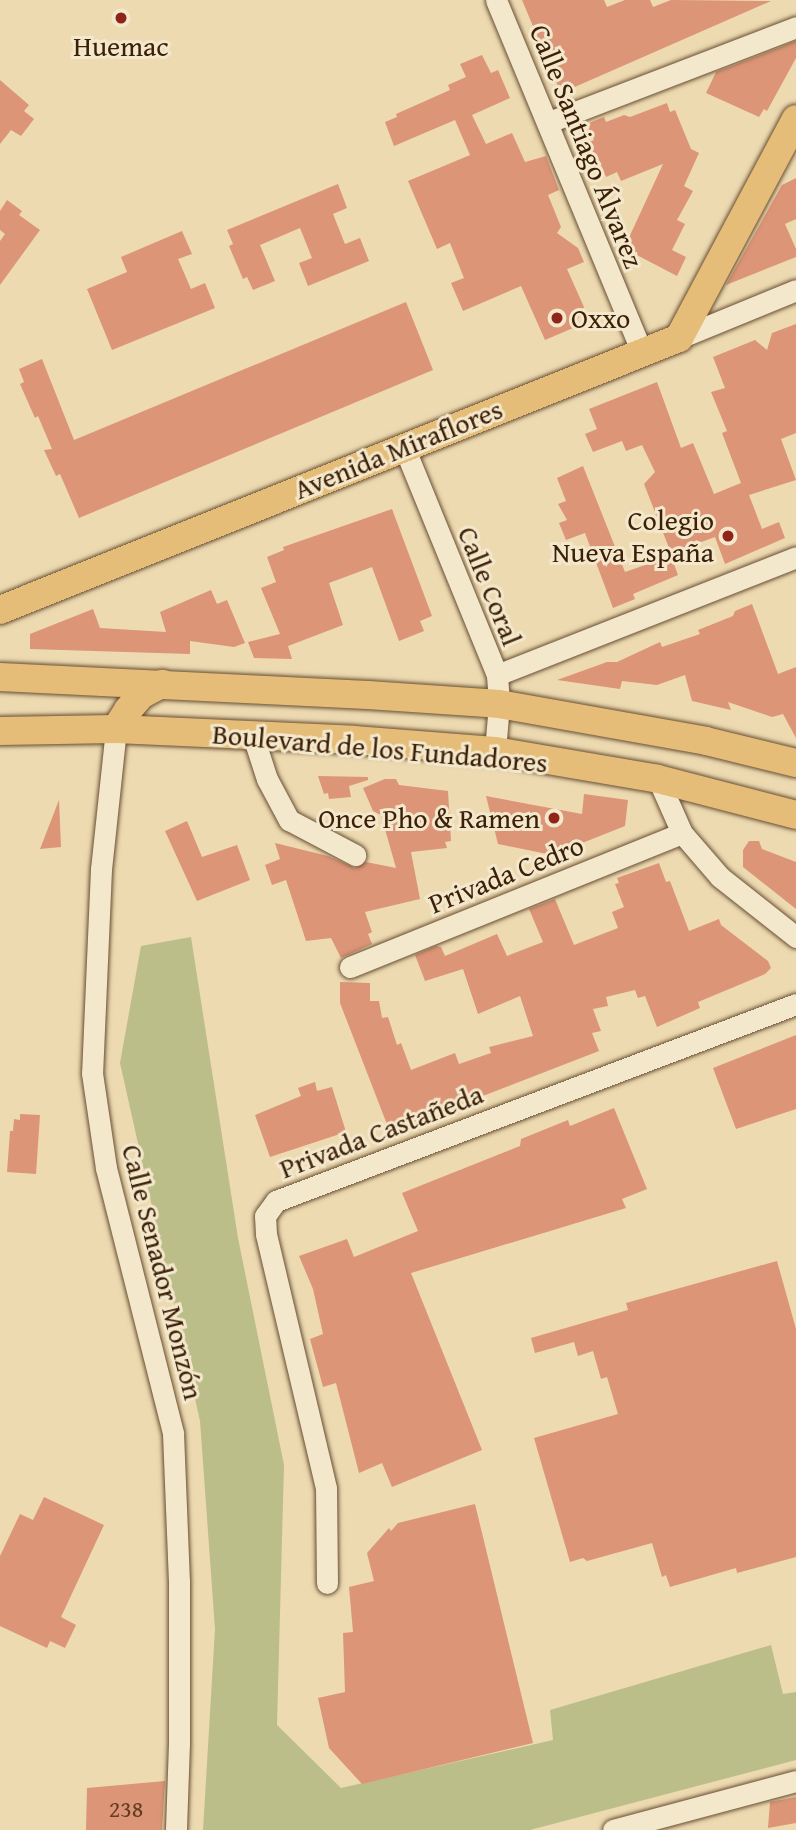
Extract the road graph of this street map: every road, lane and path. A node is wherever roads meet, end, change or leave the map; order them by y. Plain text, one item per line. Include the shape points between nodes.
1 (496, 0) edge
2 (796, 27) edge
3 (796, 119) edge
4 (549, 122) junction
5 (796, 290) edge
6 (679, 338) junction
7 (642, 353) junction
8 (404, 447) junction
9 (796, 557) edge
10 (0, 610) edge
11 (497, 675) junction
12 (0, 677) edge
13 (162, 684) junction
14 (499, 705) junction
15 (116, 729) junction
16 (0, 731) edge
17 (253, 736) junction
18 (495, 751) junction
19 (796, 763) edge
20 (658, 779) junction
21 (796, 815) edge
22 (682, 832) junction
23 (355, 855) dead end
24 (796, 937) edge
25 (350, 967) dead end
26 (796, 1004) edge
27 (327, 1583) dead end
28 (796, 1781) edge
29 (176, 1830) edge
30 (613, 1830) edge

1 - 4 street, Calle Santiago Álvarez
2 - 4 street
3 - 6 main road
4 - 7 street, Calle Santiago Álvarez
5 - 6 street, Avenida Miraflores
6 - 7 main road, Avenida Miraflores
7 - 8 main road, Avenida Miraflores
8 - 10 main road, Avenida Miraflores
8 - 11 street, Calle Coral
9 - 11 street
11 - 14 street, Calle Coral
12 - 13 main road, Boulevard de los Fundadores
13 - 14 main road, Boulevard de los Fundadores
13 - 15 main road via 141,695
14 - 18 street, Calle Coral
14 - 19 main road, Boulevard de los Fundadores via 680,735
15 - 16 main road, Boulevard de los Fundadores
15 - 17 main road, Boulevard de los Fundadores
15 - 29 street, Calle Senador Monzón via 101,869 92,1073 106,1168 173,1433 179,1581
17 - 18 main road, Boulevard de los Fundadores
17 - 23 street via 267,779 289,820
18 - 20 main road, Boulevard de los Fundadores
20 - 21 main road, Boulevard de los Fundadores
20 - 22 street
22 - 24 street via 720,877
22 - 25 street, Privada Cedro
26 - 27 street, Privada Castañeda via 276,1201 265,1216 266,1234 326,1488
28 - 30 street

